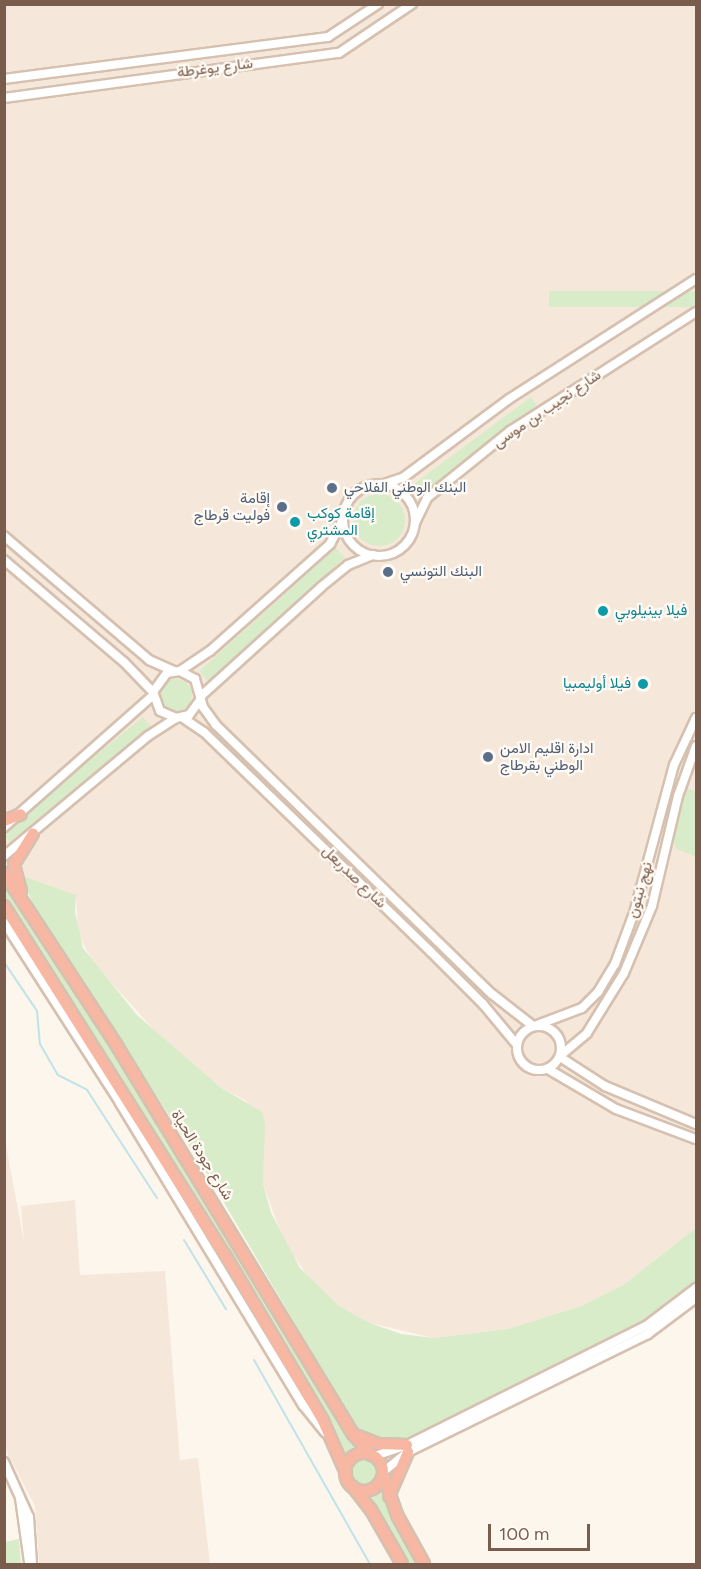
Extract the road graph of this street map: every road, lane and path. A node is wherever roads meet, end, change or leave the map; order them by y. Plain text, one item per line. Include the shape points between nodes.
1 (378, 4) edge
2 (412, 4) edge
3 (4, 79) edge
4 (4, 98) edge
5 (696, 279) edge
6 (696, 312) edge
7 (384, 484) junction
8 (344, 520) junction
9 (415, 523) junction
10 (4, 536) edge
11 (373, 555) junction
12 (4, 560) edge
13 (177, 671) junction
14 (153, 694) junction
15 (200, 698) junction
16 (179, 718) junction
17 (696, 718) edge
18 (696, 746) edge
19 (21, 814) junction
20 (4, 821) edge
21 (4, 827) edge
22 (33, 834) junction
23 (4, 856) edge
24 (4, 873) edge
25 (4, 906) edge
26 (28, 908) junction
27 (4, 922) edge
28 (535, 1026) junction
29 (517, 1046) junction
30 (560, 1057) junction
31 (548, 1069) junction
32 (696, 1124) edge
33 (696, 1139) edge
34 (696, 1288) edge
35 (696, 1298) edge
36 (352, 1434) junction
37 (334, 1443) junction
38 (408, 1448) junction
39 (373, 1455) junction
40 (4, 1462) edge
41 (383, 1473) junction
42 (347, 1478) junction
43 (389, 1496) junction
44 (30, 1564) edge
45 (402, 1564) edge
46 (424, 1564) edge

1 - 3 street, شارع يوغرطة via 328,37
2 - 4 street, شارع يوغرطة via 339,53
5 - 7 street via 509,399 404,477
6 - 9 street, شارع نجيب بن موسى via 510,431 427,498
7 - 8 street via 364,487 355,493
7 - 9 street via 407,497
8 - 11 street via 352,543
8 - 13 street via 330,544 210,651
9 - 11 street via 410,538 398,550
10 - 13 street via 149,660
11 - 15 street via 348,565 321,586
12 - 14 street via 124,662
13 - 14 street via 160,678
13 - 15 street via 195,680
14 - 16 street via 160,711
14 - 19 street
15 - 16 street via 194,711
15 - 28 street, شارع صدربعل via 216,725 241,750 492,994
16 - 22 street via 148,736
16 - 29 street, شارع صدربعل via 204,732 431,952 483,1004
17 - 28 street, نهج نبتون via 674,765 627,935 610,973 582,1008
18 - 30 street, نهج نبتون via 678,796 652,906 624,974 587,1033
19 - 20 highway
19 - 21 street
22 - 23 street
22 - 26 highway via 14,864
24 - 26 highway, شارع جودة الحياة
25 - 37 highway via 219,1246
26 - 36 highway, شارع جودة الحياة via 232,1232
27 - 37 street via 120,1103 303,1405
28 - 29 street via 522,1033
28 - 30 street via 546,1026 560,1038
29 - 31 street via 524,1064 536,1071
30 - 31 street
30 - 32 street via 605,1086
31 - 33 street via 616,1110
34 - 38 street via 646,1326
35 - 38 street via 648,1334
36 - 38 highway via 379,1444
36 - 39 highway, شارع جودة الحياة
37 - 42 highway
38 - 39 street
38 - 41 street
38 - 43 highway
39 - 41 highway, شارع جودة الحياة
39 - 42 highway via 356,1455
40 - 44 street via 29,1517
41 - 42 highway via 378,1485 369,1490 357,1490
41 - 43 highway, شارع جودة الحياة
42 - 45 highway
43 - 46 highway, شارع جودة الحياة

